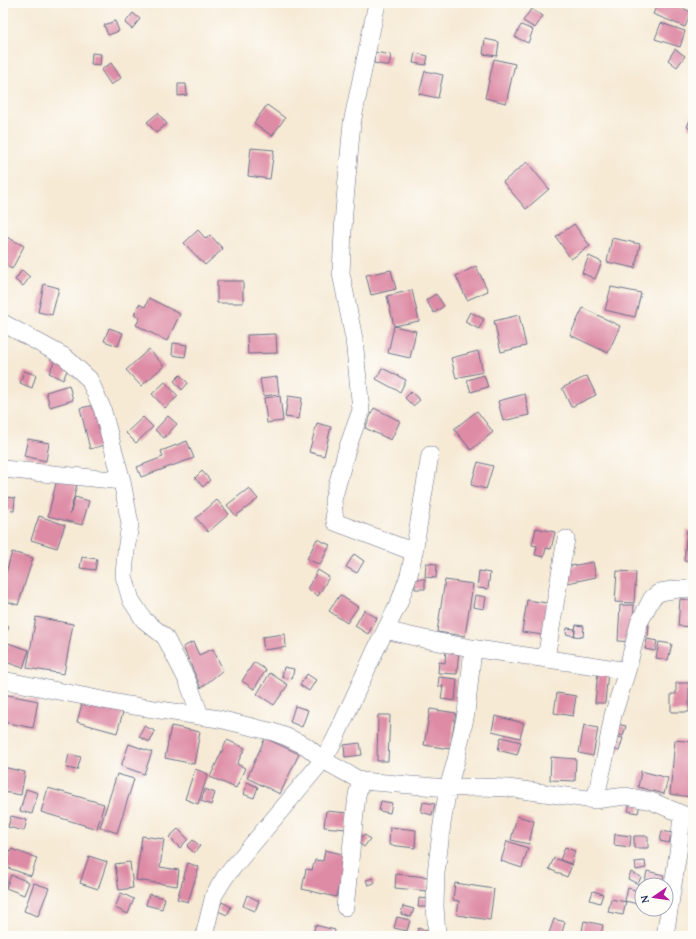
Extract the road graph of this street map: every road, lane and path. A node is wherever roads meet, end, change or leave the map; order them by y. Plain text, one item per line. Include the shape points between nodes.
1 (377, 3) edge
2 (3, 323) edge
3 (430, 455) dead end
4 (3, 469) edge
5 (122, 481) junction
6 (566, 539) dead end
7 (414, 552) junction
8 (693, 589) edge
9 (386, 630) junction
10 (473, 649) junction
11 (546, 658) junction
12 (627, 671) junction
13 (3, 680) edge
14 (200, 715) junction
15 (323, 760) junction
16 (361, 781) junction
17 (448, 788) junction
18 (595, 800) junction
19 (688, 817) edge
20 (345, 907) dead end
21 (204, 936) edge
22 (436, 936) edge
23 (665, 936) edge

1 - 7 street via 352,123 342,242 341,273 354,339 361,410 333,500 335,522
2 - 5 street via 65,357 89,379 102,408
3 - 7 street
4 - 5 street
5 - 14 street via 130,524 124,576 132,600 144,620 165,637 188,682
6 - 11 street
7 - 9 street via 399,603
8 - 12 street via 678,588 660,592 652,598 639,622
9 - 10 street
9 - 15 street
10 - 11 street
10 - 17 street via 462,736
11 - 12 street
12 - 18 street via 613,716
13 - 14 street via 128,705
14 - 15 street via 287,737 306,746
15 - 16 street
15 - 21 street via 225,877 214,895
16 - 17 street
16 - 20 street via 357,795
17 - 18 street via 508,788
17 - 22 street via 436,873
18 - 19 street via 626,796 651,801
19 - 23 street via 679,846

